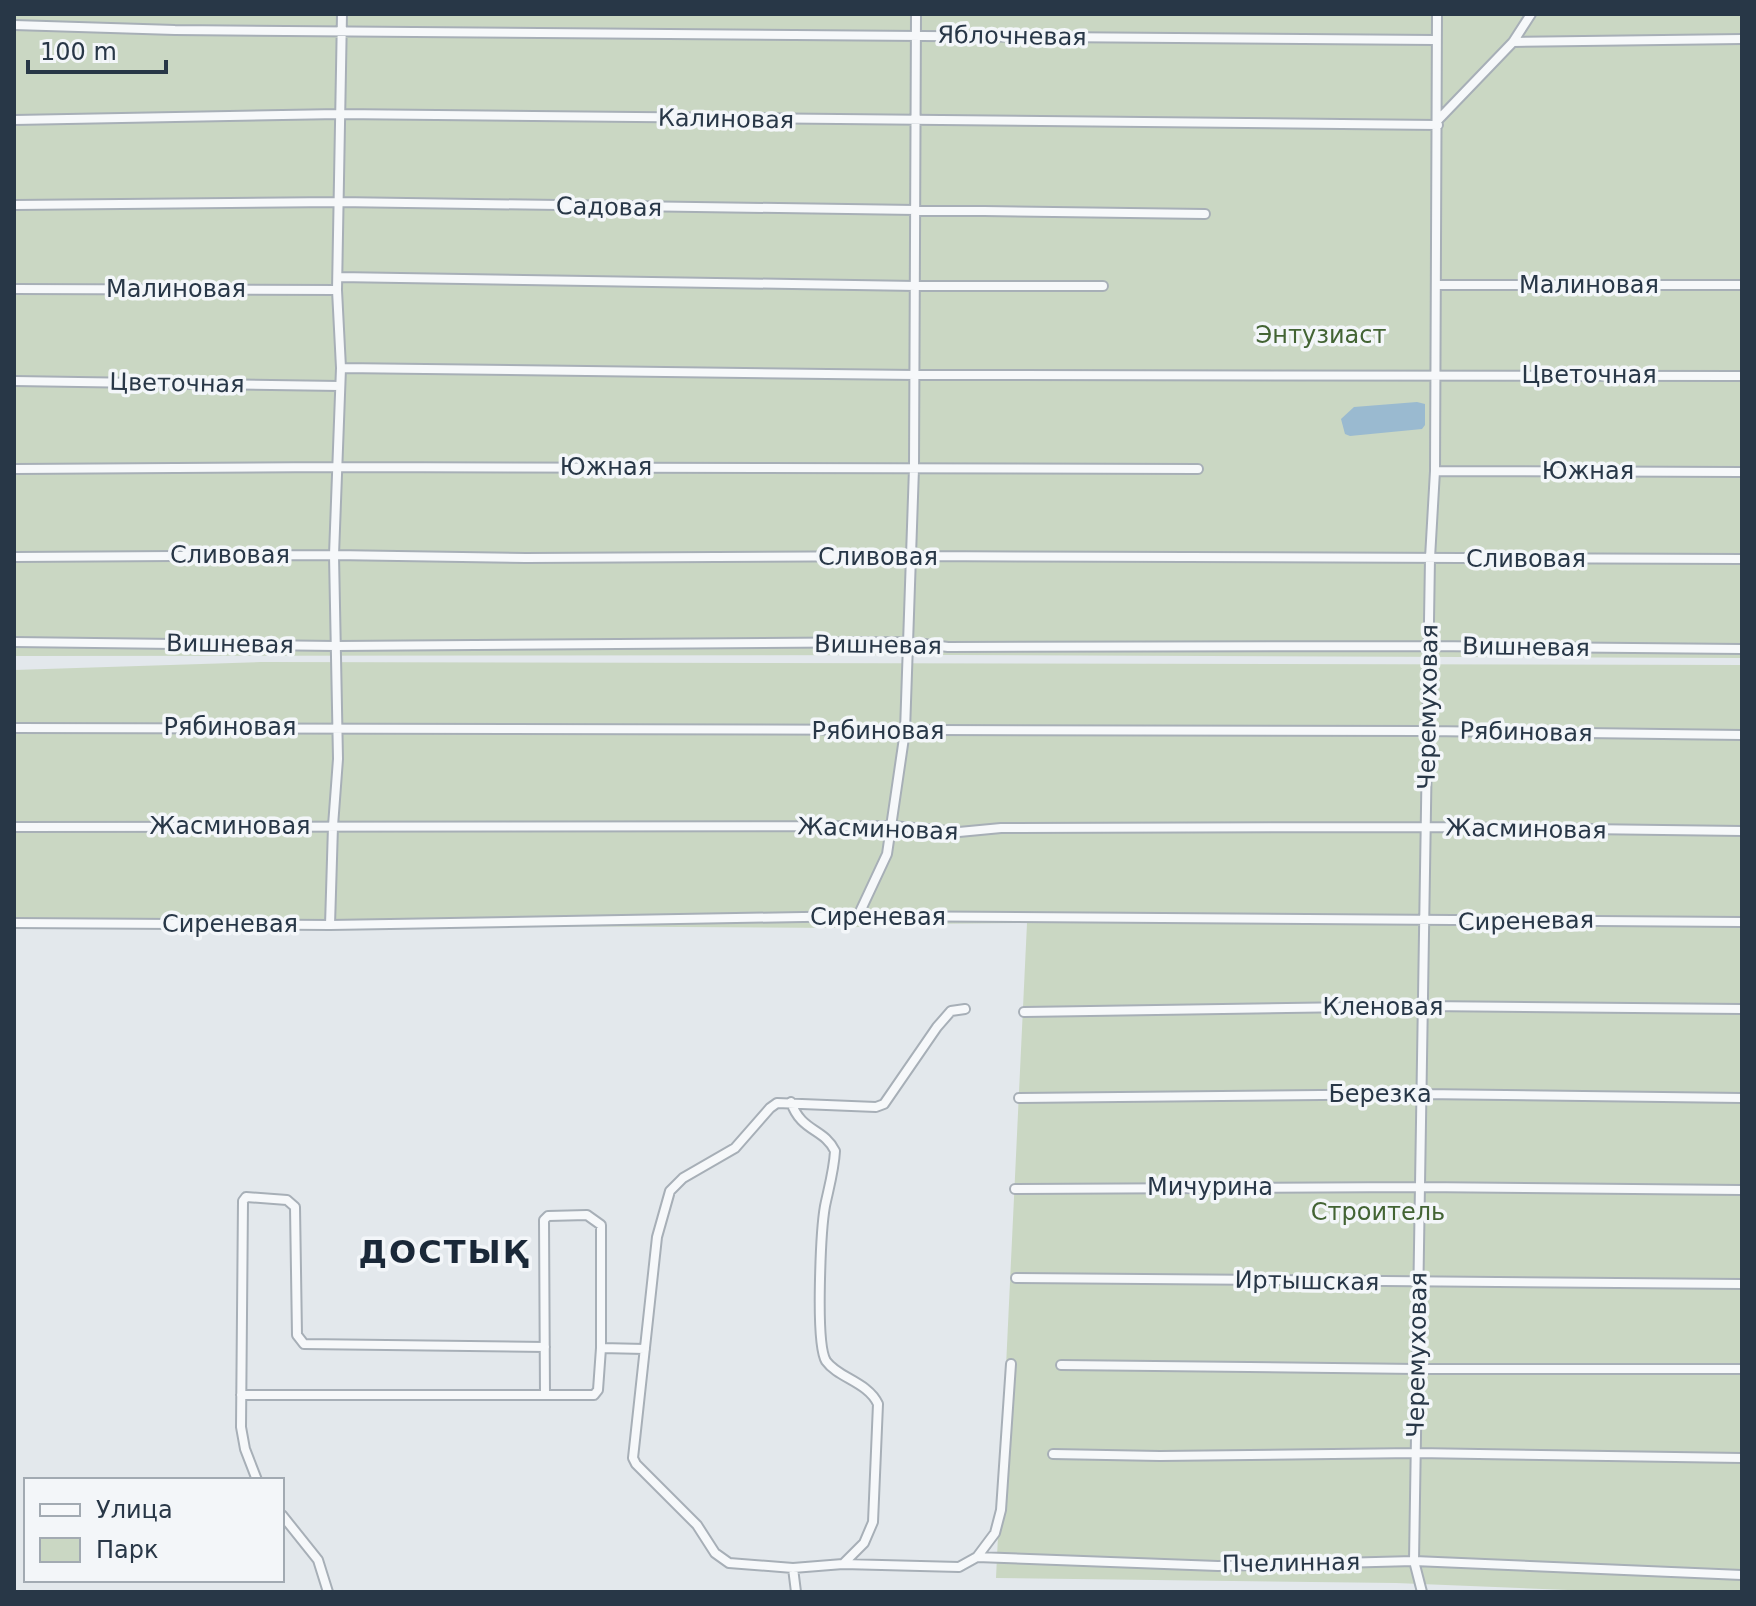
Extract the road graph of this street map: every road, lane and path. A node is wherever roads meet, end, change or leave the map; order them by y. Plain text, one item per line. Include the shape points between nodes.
1 (342, 14) edge
2 (916, 14) edge
3 (1437, 14) edge
4 (1531, 14) edge
5 (14, 25) edge
6 (342, 31) junction
7 (916, 35) junction
8 (1742, 39) edge
9 (1435, 40) junction
10 (1513, 42) junction
11 (339, 114) junction
12 (14, 120) edge
13 (917, 121) junction
14 (1438, 123) junction
15 (338, 202) junction
16 (14, 205) edge
17 (915, 210) junction
18 (1205, 214) dead end
19 (338, 277) junction
20 (1437, 285) junction
21 (1742, 285) edge
22 (916, 286) junction
23 (1103, 286) dead end
24 (14, 289) edge
25 (337, 290) junction
26 (341, 368) junction
27 (915, 375) junction
28 (1435, 375) junction
29 (1742, 376) edge
30 (14, 381) edge
31 (340, 386) junction
32 (336, 467) junction
33 (914, 468) junction
34 (14, 469) edge
35 (1198, 469) dead end
36 (1435, 471) junction
37 (1742, 472) edge
38 (334, 555) junction
39 (912, 556) junction
40 (14, 557) edge
41 (1430, 558) junction
42 (1742, 559) edge
43 (14, 642) edge
44 (909, 642) junction
45 (336, 646) junction
46 (1429, 646) junction
47 (1742, 649) edge
48 (338, 727) junction
49 (14, 728) edge
50 (905, 731) junction
51 (1427, 731) junction
52 (1742, 735) edge
53 (333, 826) junction
54 (892, 826) junction
55 (14, 827) edge
56 (1426, 827) junction
57 (1742, 831) edge
58 (858, 916) junction
59 (1423, 922) junction
60 (1742, 922) edge
61 (14, 923) edge
62 (330, 925) junction
63 (1424, 1006) junction
64 (965, 1009) dead end
65 (1742, 1009) edge
66 (1024, 1012) dead end
67 (1422, 1094) junction
68 (1019, 1098) dead end
69 (1742, 1098) edge
70 (791, 1102) junction
71 (1419, 1187) junction
72 (1015, 1189) dead end
73 (1742, 1190) edge
74 (1016, 1278) dead end
75 (1419, 1283) junction
76 (1742, 1284) edge
77 (545, 1347) junction
78 (601, 1348) junction
79 (645, 1349) junction
80 (1011, 1364) dead end
81 (1061, 1365) dead end
82 (1417, 1369) junction
83 (1742, 1369) edge
84 (545, 1394) junction
85 (241, 1395) junction
86 (1416, 1453) junction
87 (1053, 1454) dead end
88 (1742, 1458) edge
89 (256, 1478) edge
90 (284, 1518) edge
91 (977, 1557) junction
92 (1414, 1561) junction
93 (843, 1564) junction
94 (793, 1568) junction
95 (1742, 1575) edge
96 (328, 1592) edge
97 (796, 1592) edge
98 (1422, 1592) edge

1 - 6 street
2 - 7 street
3 - 9 street, Черемуховая
4 - 10 street
5 - 6 street, Яблочневая
6 - 7 street, Яблочневая
6 - 11 street
7 - 9 street, Яблочневая
7 - 13 street
8 - 10 street
9 - 14 street, Черемуховая
10 - 14 street
11 - 12 street, Калиновая
11 - 13 street, Калиновая
11 - 15 street
13 - 14 street, Калиновая
13 - 17 street
14 - 20 street, Черемуховая
15 - 16 street, Садовая
15 - 17 street, Садовая
15 - 19 street
17 - 18 street, Садовая
17 - 22 street
19 - 22 street
19 - 25 street
20 - 21 street, Малиновая
20 - 28 street, Черемуховая
22 - 23 street
22 - 27 street
24 - 25 street, Малиновая
25 - 26 street
26 - 27 street, Цветочная
26 - 31 street
27 - 28 street, Цветочная
27 - 33 street
28 - 29 street, Цветочная
28 - 36 street, Черемуховая
30 - 31 street, Цветочная
31 - 32 street
32 - 33 street, Южная
32 - 34 street, Южная
32 - 38 street
33 - 35 street, Южная
33 - 39 street
36 - 37 street, Южная
36 - 41 street, Черемуховая
38 - 39 street, Сливовая
38 - 40 street, Сливовая
38 - 45 street
39 - 41 street, Сливовая
39 - 44 street
41 - 42 street, Сливовая
41 - 46 street, Черемуховая
43 - 45 street, Вишневая
44 - 45 street, Вишневая
44 - 46 street, Вишневая via 948,647
44 - 50 street
45 - 48 street
46 - 47 street, Вишневая
46 - 51 street, Черемуховая
48 - 49 street, Рябиновая
48 - 50 street, Рябиновая
48 - 53 street
50 - 51 street, Рябиновая
50 - 54 street
51 - 52 street, Рябиновая
51 - 56 street, Черемуховая
53 - 54 street, Жасминовая
53 - 55 street, Жасминовая
53 - 62 street
54 - 56 street, Жасминовая via 959,832
54 - 58 street via 887,854
56 - 57 street, Жасминовая
56 - 59 street, Черемуховая
58 - 59 street, Сиреневая
58 - 62 street, Сиреневая
59 - 60 street, Сиреневая
59 - 63 street, Черемуховая
61 - 62 street, Сиреневая
63 - 65 street, Кленовая
63 - 66 street, Кленовая
63 - 67 street, Черемуховая
64 - 70 street via 951,1011 937,1027 884,1104
67 - 68 street, Березка
67 - 69 street, Березка
67 - 71 street, Черемуховая
70 - 79 street via 770,1108 735,1148 670,1191 657,1237
70 - 93 street via 799,1120 831,1142 835,1151 822,1226 823,1350 827,1362 868,1390 878,1404 873,1522 864,1543
71 - 72 street, Мичурина
71 - 73 street, Мичурина
71 - 75 street, Черемуховая
74 - 75 street, Иртышская
75 - 76 street, Иртышская
75 - 82 street, Черемуховая
77 - 78 street via 544,1220 587,1215 601,1225
77 - 84 street
77 - 85 street via 304,1344 297,1335 295,1207 287,1200 251,1197 243,1201
78 - 79 street
78 - 84 street via 594,1395
79 - 94 street, Пчелинная via 636,1464 697,1525 721,1559
80 - 91 street via 1001,1510 995,1533
81 - 82 street
82 - 83 street
82 - 86 street, Черемуховая
84 - 85 street
85 - 89 street via 245,1449
86 - 87 street
86 - 88 street
86 - 92 street, Черемуховая
90 - 96 street via 318,1560
91 - 92 street, Пчелинная via 1218,1566
91 - 93 street, Пчелинная via 959,1567
92 - 95 street, Пчелинная
92 - 98 street, Черемуховая
93 - 94 street, Пчелинная
94 - 97 street

